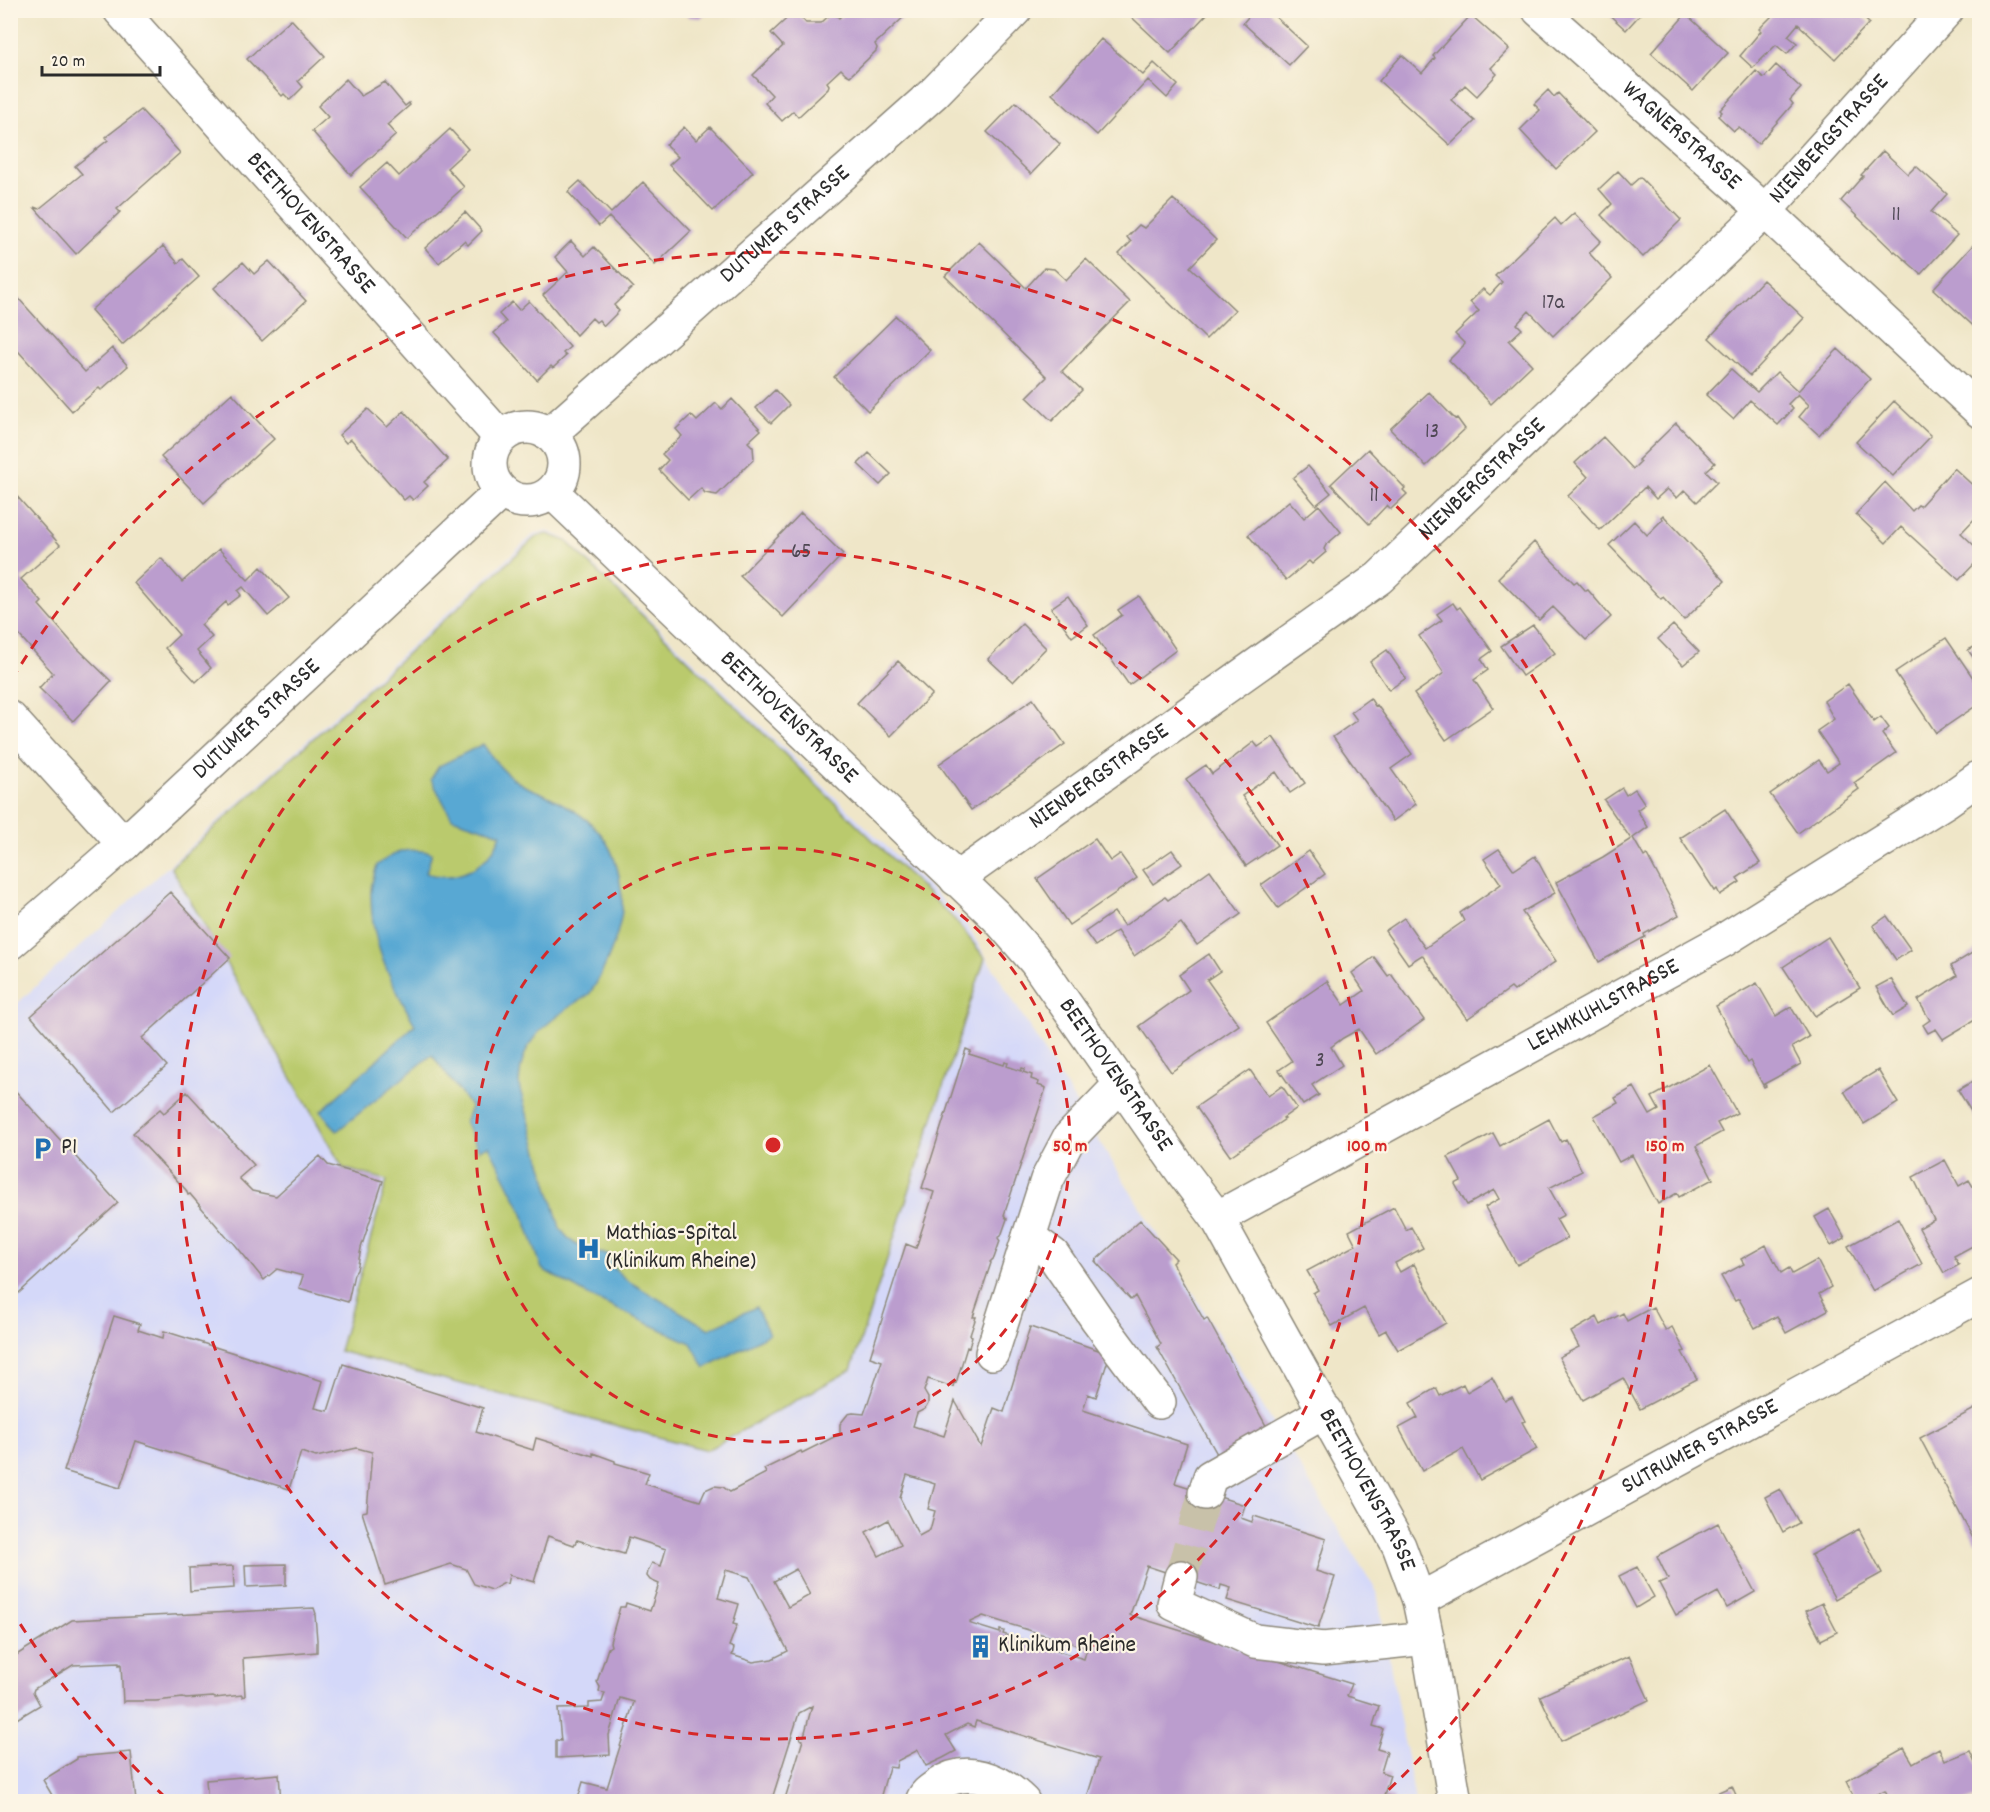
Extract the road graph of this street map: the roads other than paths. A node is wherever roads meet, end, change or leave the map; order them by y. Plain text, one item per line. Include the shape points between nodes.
1 (120, 10) edge
2 (1016, 10) edge
3 (1539, 10) edge
4 (1947, 10) edge
5 (1765, 211) junction
6 (1980, 411) edge
7 (550, 434) junction
8 (500, 437) junction
9 (501, 492) junction
10 (552, 492) junction
11 (10, 718) edge
12 (1980, 777) edge
13 (124, 844) junction
14 (956, 879) junction
15 (10, 943) edge
16 (1122, 1083) junction
17 (1217, 1218) junction
18 (1029, 1237) junction
19 (1980, 1295) edge
20 (992, 1353) dead end
21 (1159, 1402) dead end
22 (1326, 1411) junction
23 (1205, 1493) tunnel mouth
24 (1181, 1577) tunnel mouth
25 (1419, 1599) junction
26 (1427, 1638) junction
27 (922, 1802) edge
28 (1023, 1802) edge
29 (1455, 1802) edge

1 - 8 street, BEETHOVENSTRASSE
2 - 7 street, DUTUMER STRASSE via 934,93
3 - 5 street, WAGNERSTRASSE
4 - 5 street, NIENBERGSTRASSE
5 - 6 street, WAGNERSTRASSE
5 - 14 street, NIENBERGSTRASSE via 1379,578
7 - 8 street via 530,427
7 - 10 street via 564,463 559,484
8 - 9 street via 490,459 490,471
9 - 10 street via 521,501 532,501
9 - 13 street, DUTUMER STRASSE
10 - 14 street, BEETHOVENSTRASSE
11 - 13 street
12 - 17 street, LEHMKUHLSTRASSE via 1725,940
13 - 15 street, DUTUMER STRASSE
14 - 16 street, BEETHOVENSTRASSE via 996,916 1036,962
16 - 17 street, BEETHOVENSTRASSE
16 - 18 street via 1070,1138 1047,1180
17 - 22 street, BEETHOVENSTRASSE
18 - 20 street
18 - 21 street via 1053,1255
19 - 25 street, SUTRUMER STRASSE
22 - 23 street via 1210,1477
22 - 25 street, BEETHOVENSTRASSE via 1399,1546
24 - 26 street via 1174,1604 1255,1641 1323,1649
25 - 26 street, BEETHOVENSTRASSE
26 - 29 street, BEETHOVENSTRASSE
27 - 28 street via 925,1794 961,1775 994,1780

